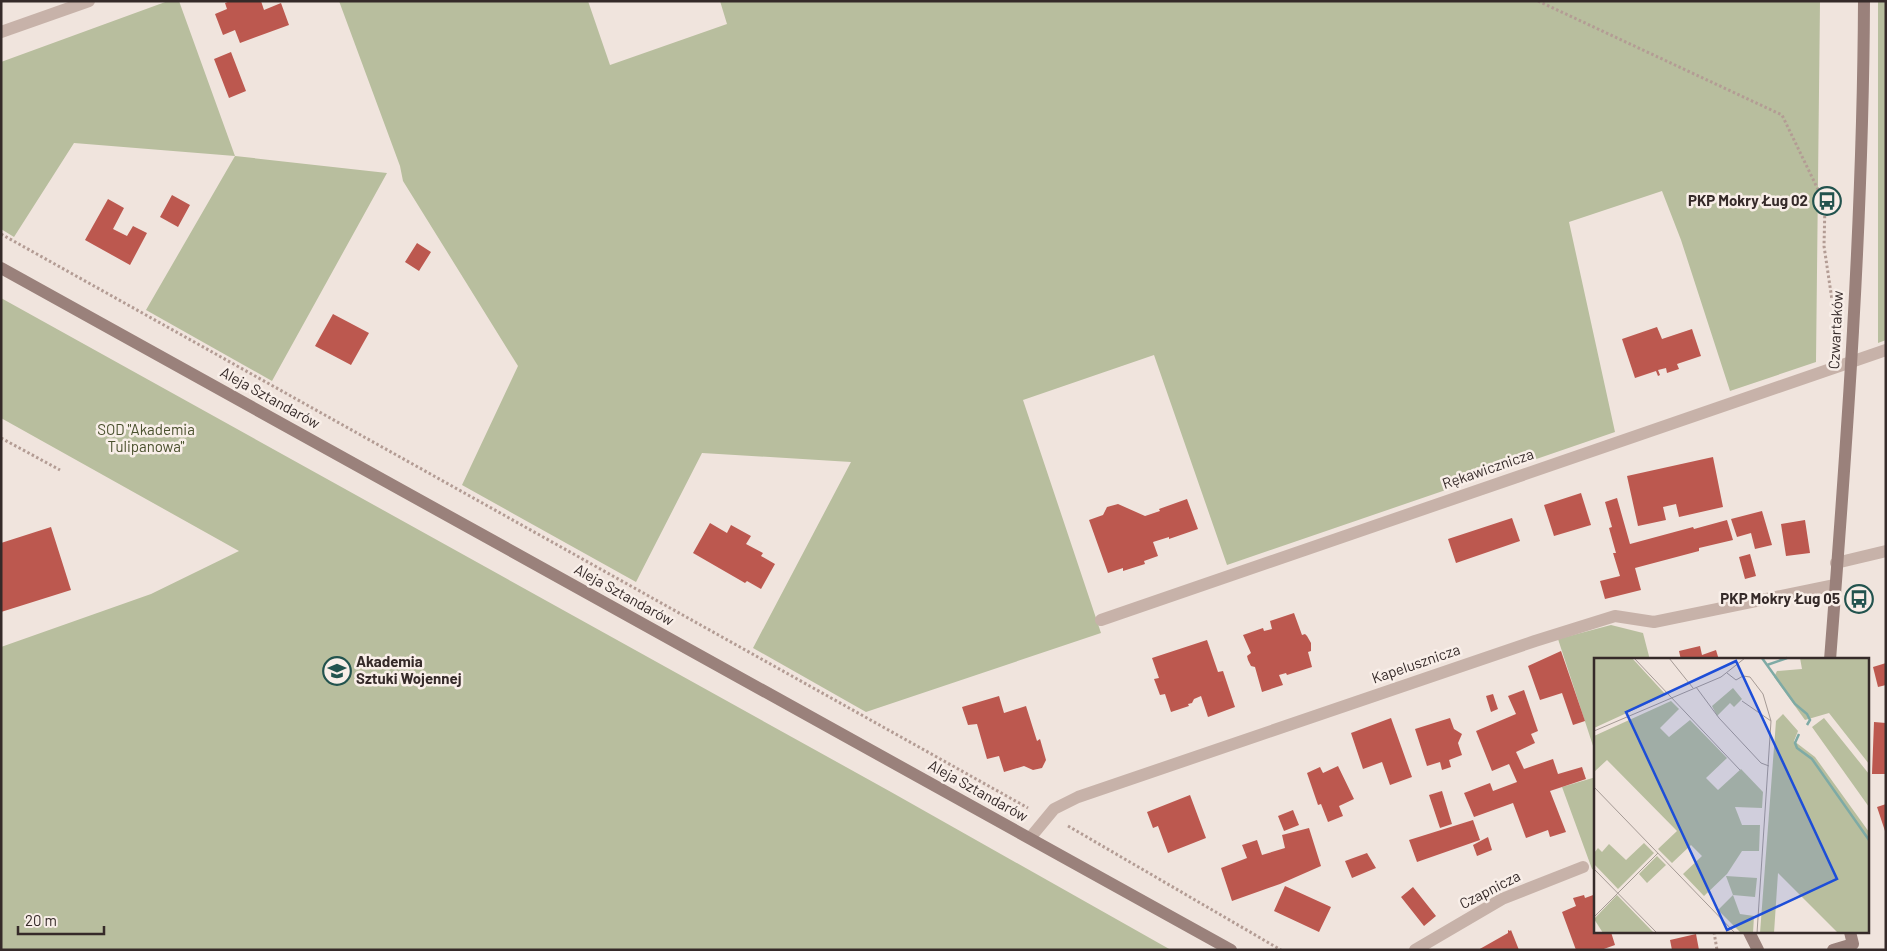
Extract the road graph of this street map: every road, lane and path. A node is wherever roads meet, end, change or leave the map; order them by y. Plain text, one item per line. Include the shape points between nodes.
1 (89, 1) edge
2 (1538, 1) edge
3 (1864, 1) edge
4 (1, 32) edge
5 (1825, 204) dead end
6 (1, 234) edge
7 (1, 268) edge
8 (1886, 350) edge
9 (1851, 361) junction
10 (1, 438) edge
11 (60, 470) dead end
12 (1886, 551) edge
13 (1836, 563) junction
14 (1835, 585) junction
15 (1101, 620) dead end
16 (1830, 658) edge
17 (1046, 818) junction
18 (1030, 838) junction
19 (1583, 867) dead end
20 (1714, 934) edge
21 (1749, 934) edge
22 (1852, 942) edge
23 (1231, 950) edge
24 (1282, 950) edge
25 (1415, 950) edge
26 (1716, 950) edge
27 (1758, 950) edge
28 (1833, 950) edge

1 - 4 street
2 - 5 path via 1782,115
3 - 9 street, Czwartaków via 1864,86
6 - 17 path
7 - 18 street, Aleja Sztandarów
8 - 9 street, Rękawicznicza
9 - 13 street, Czwartaków
9 - 15 street, Rękawicznicza
10 - 11 path
12 - 13 street
13 - 14 street, Czwartaków
14 - 16 street, Czwartaków
14 - 17 street, Kapelusznicza via 1654,622 1615,616 1078,797 1054,809
17 - 18 street, Kapelusznicza
17 - 24 path via 1061,822
18 - 23 street, Aleja Sztandarów
19 - 25 street, Czapnicza via 1502,899
20 - 26 path
21 - 27 street
22 - 28 street

